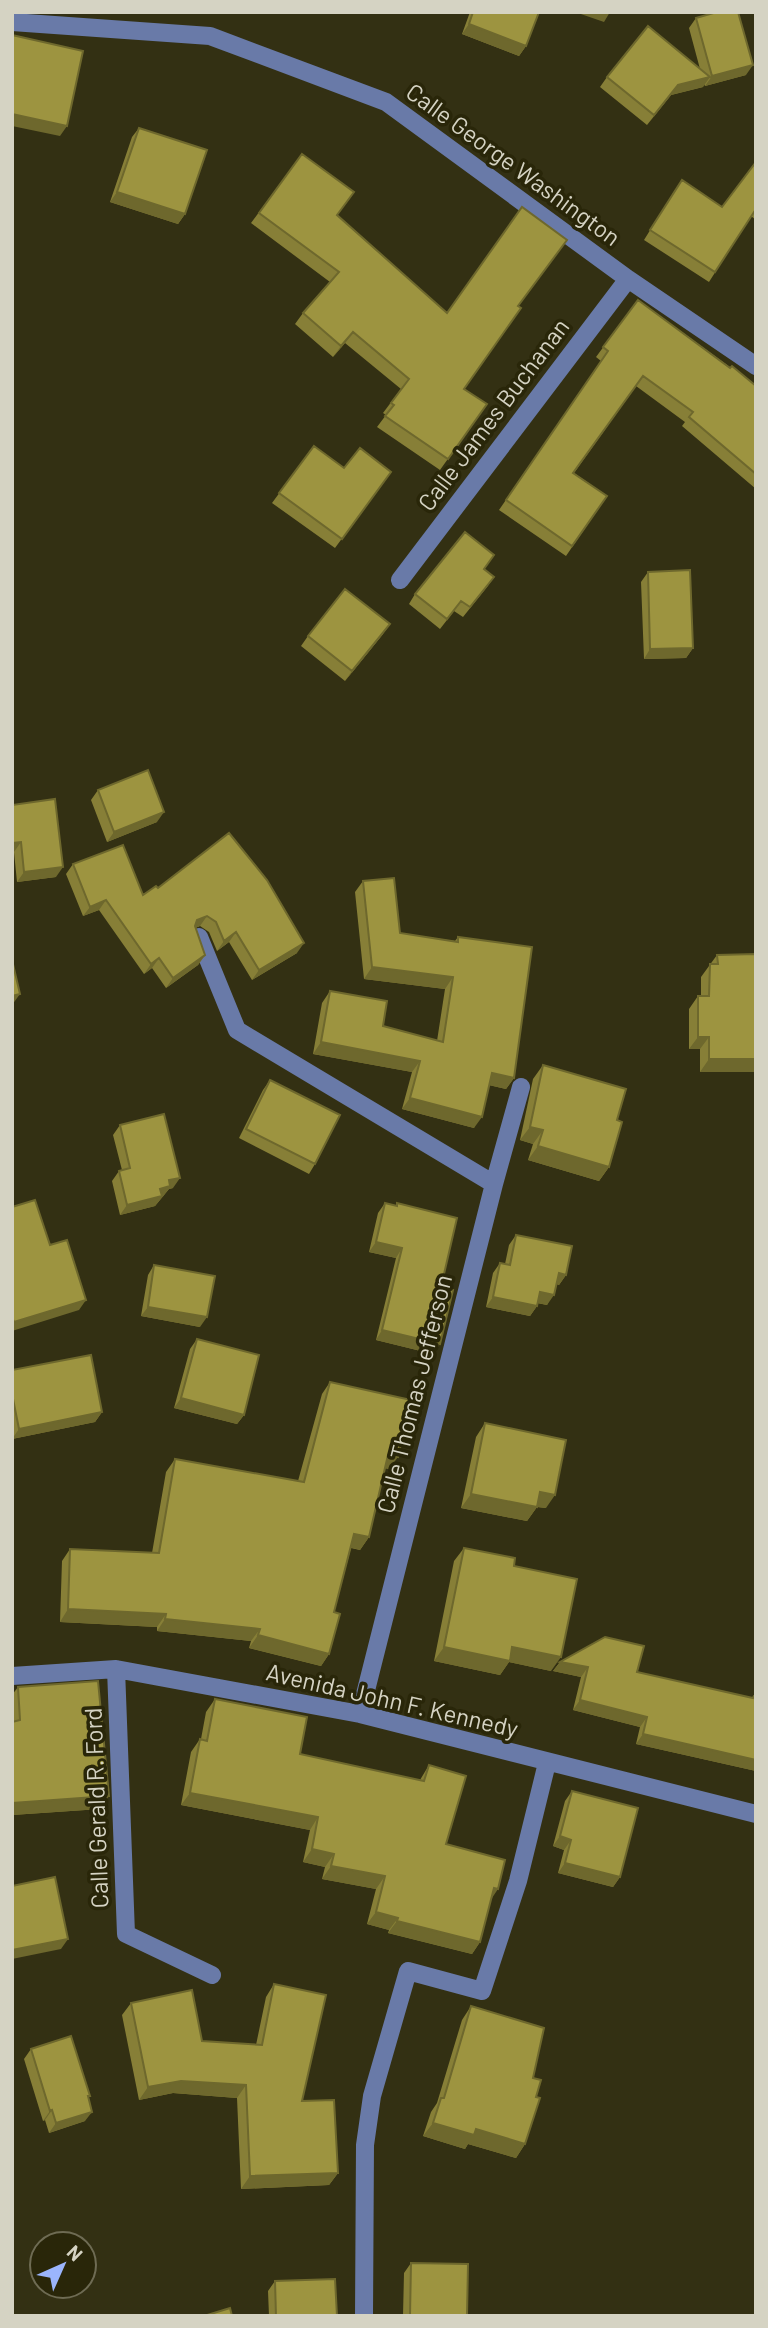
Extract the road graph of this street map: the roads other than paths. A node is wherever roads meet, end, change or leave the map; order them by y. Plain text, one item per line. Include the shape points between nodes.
1 (12, 22) edge
2 (628, 279) junction
3 (756, 366) edge
4 (400, 580) dead end
5 (199, 937) edge
6 (521, 1087) dead end
7 (494, 1184) junction
8 (116, 1668) junction
9 (12, 1676) edge
10 (359, 1714) junction
11 (547, 1763) junction
12 (756, 1814) edge
13 (212, 1975) dead end
14 (363, 2316) edge

1 - 2 street, Calle George Washington via 210,36 386,102
2 - 3 street, Calle George Washington
2 - 4 street, Calle James Buchanan
5 - 7 street via 237,1030
6 - 7 street, Calle Thomas Jefferson
7 - 10 street, Calle Thomas Jefferson
8 - 9 street, Avenida John F. Kennedy
8 - 10 street, Avenida John F. Kennedy
8 - 13 street, Calle Gerald R. Ford via 126,1934
10 - 11 street, Avenida John F. Kennedy
11 - 12 street, Avenida John F. Kennedy
11 - 14 street via 518,1881 482,1992 408,1970 372,2096 365,2145

